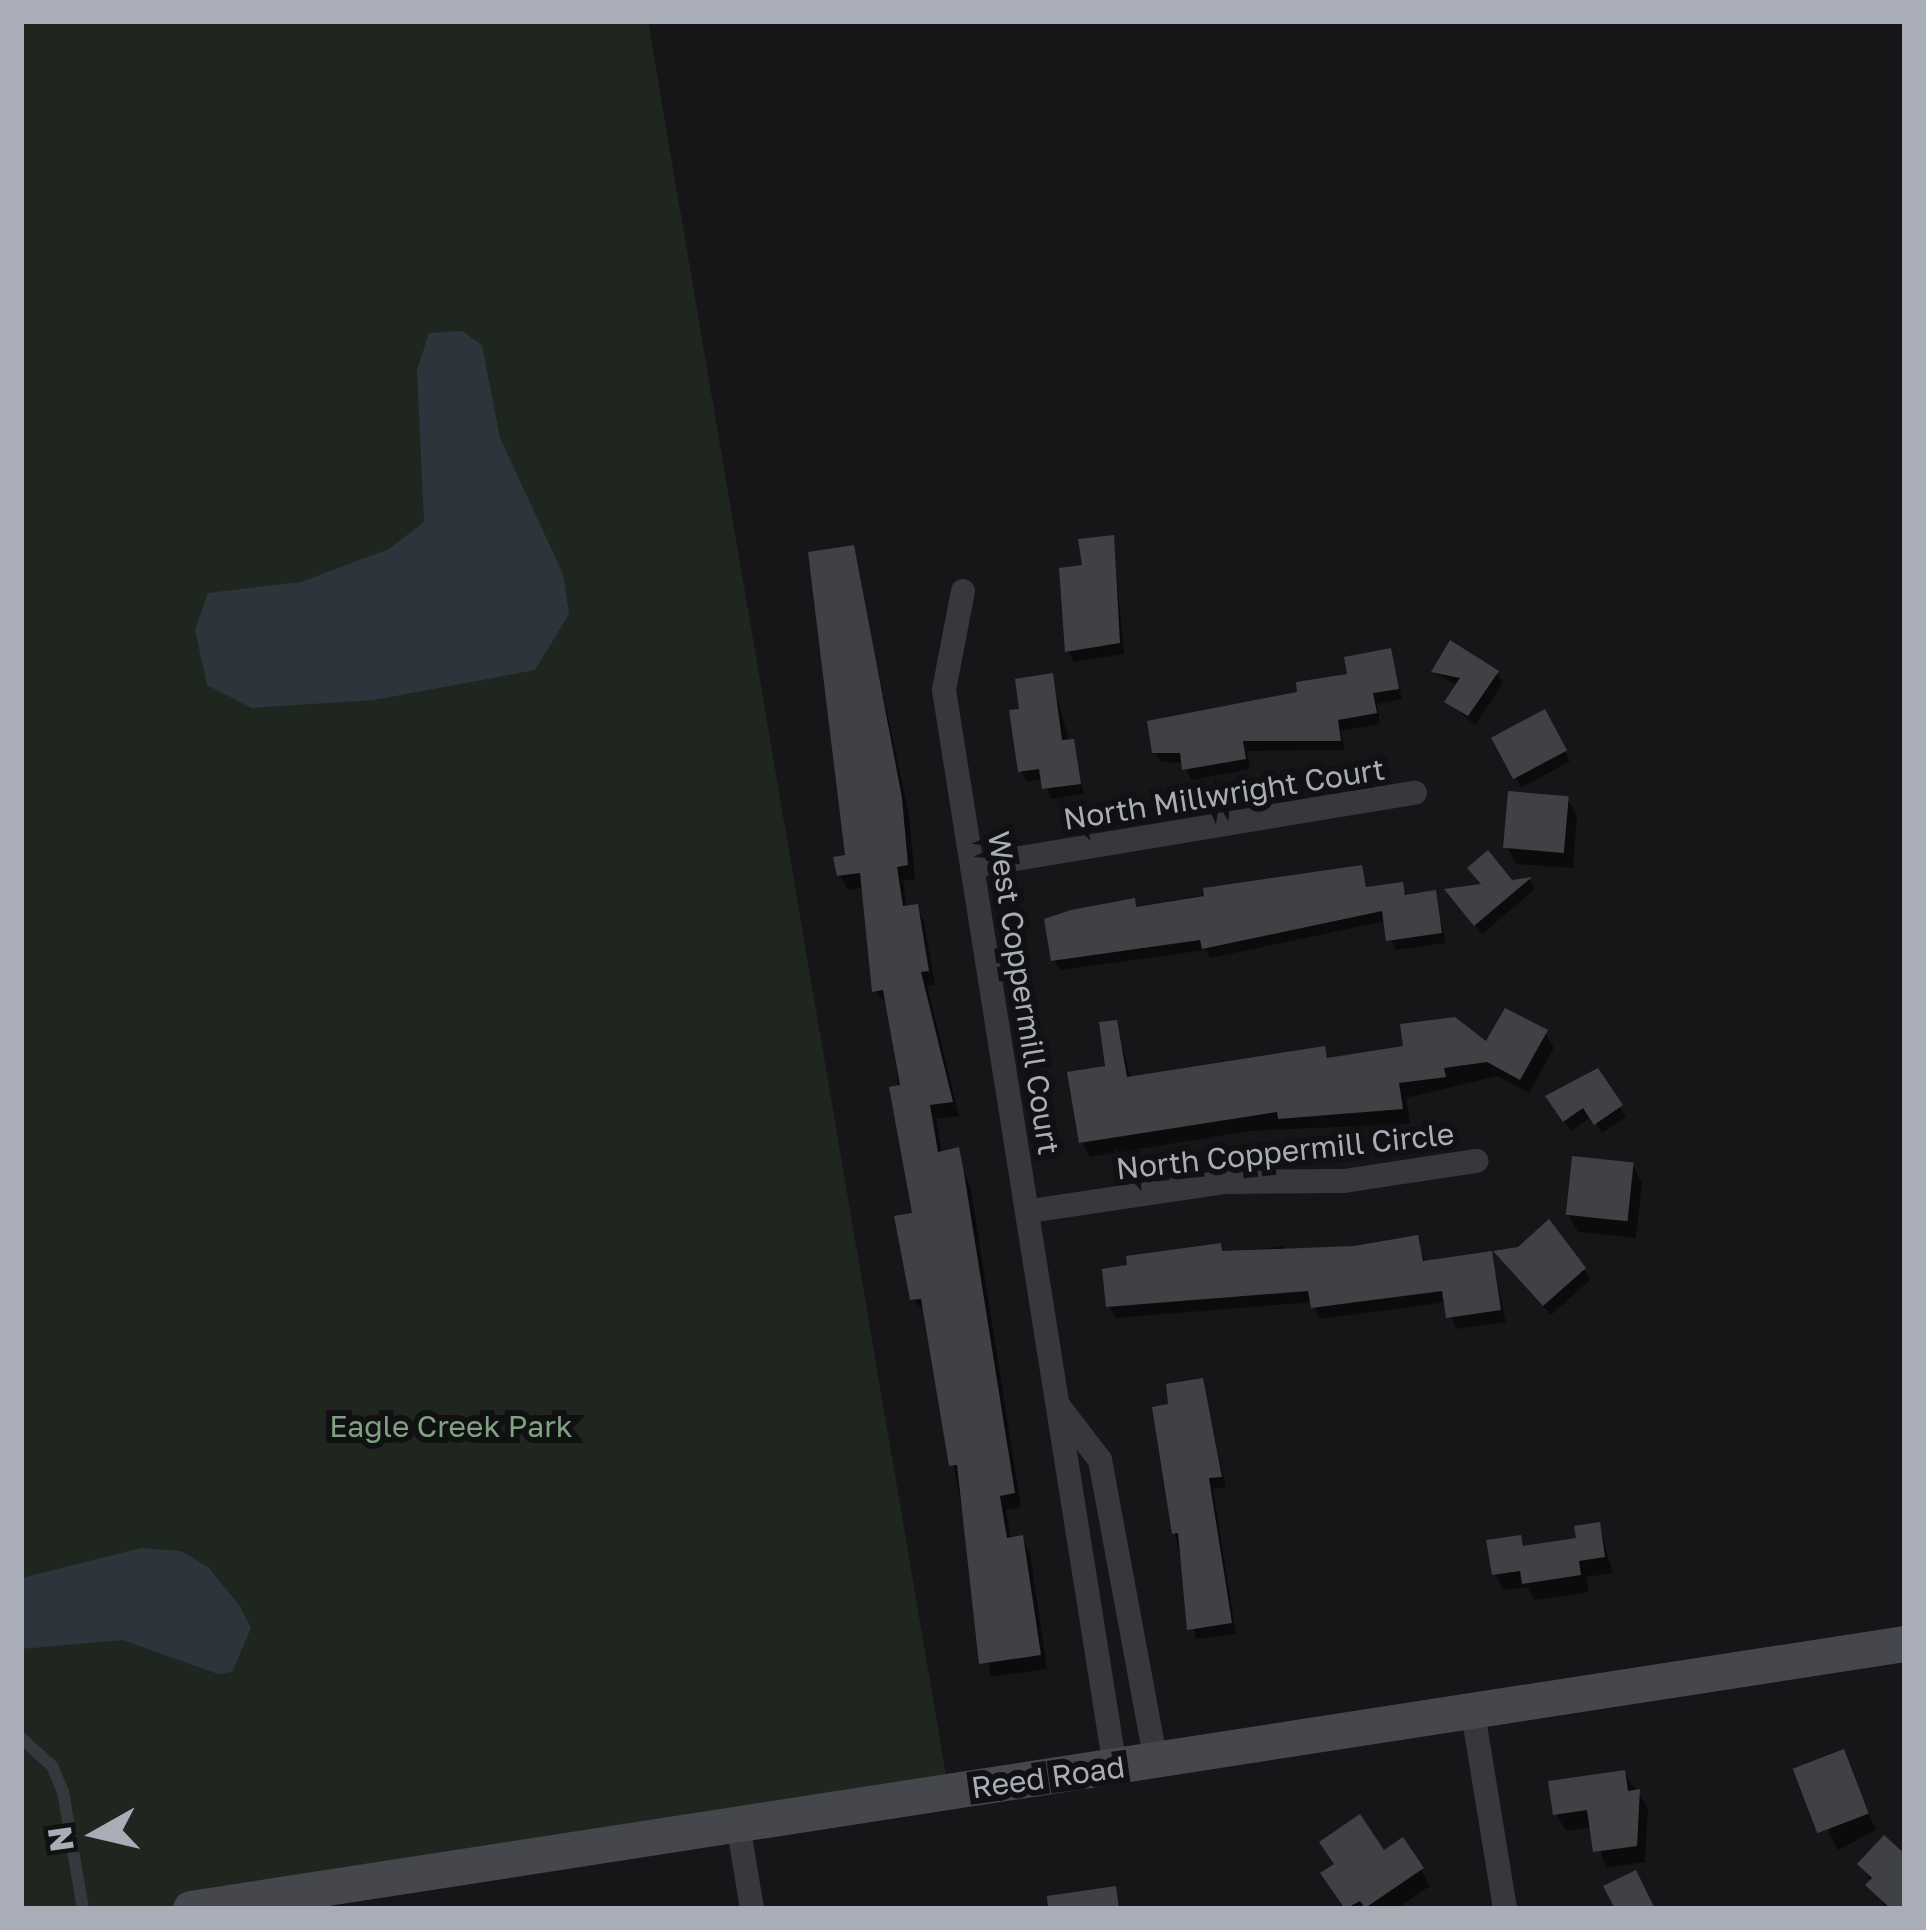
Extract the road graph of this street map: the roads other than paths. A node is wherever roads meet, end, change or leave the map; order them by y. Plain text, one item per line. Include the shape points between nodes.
1 (964, 591) dead end
2 (1415, 793) dead end
3 (972, 866) junction
4 (1476, 1161) dead end
5 (1030, 1211) junction
6 (1060, 1407) junction
7 (1905, 1644) edge
8 (1473, 1712) junction
9 (21, 1738) edge
10 (1156, 1761) junction
11 (1115, 1767) junction
12 (738, 1824) junction
13 (83, 1909) edge
14 (191, 1909) edge
15 (752, 1909) edge
16 (1505, 1909) edge

1 - 3 street, West Coppermill Court via 944,690
2 - 3 street, North Millwright Court
3 - 5 street, West Coppermill Court
4 - 5 street, North Coppermill Circle via 1344,1181 1224,1182
5 - 6 street, West Coppermill Court
6 - 10 street, West Coppermill Court via 1100,1460
6 - 11 street, West Coppermill Court
7 - 8 main road, Reed Road
8 - 10 main road, Reed Road
8 - 16 street
9 - 13 lane via 52,1766 63,1792
10 - 11 main road, Reed Road
11 - 12 main road, Reed Road
12 - 14 main road, Reed Road
12 - 15 street

